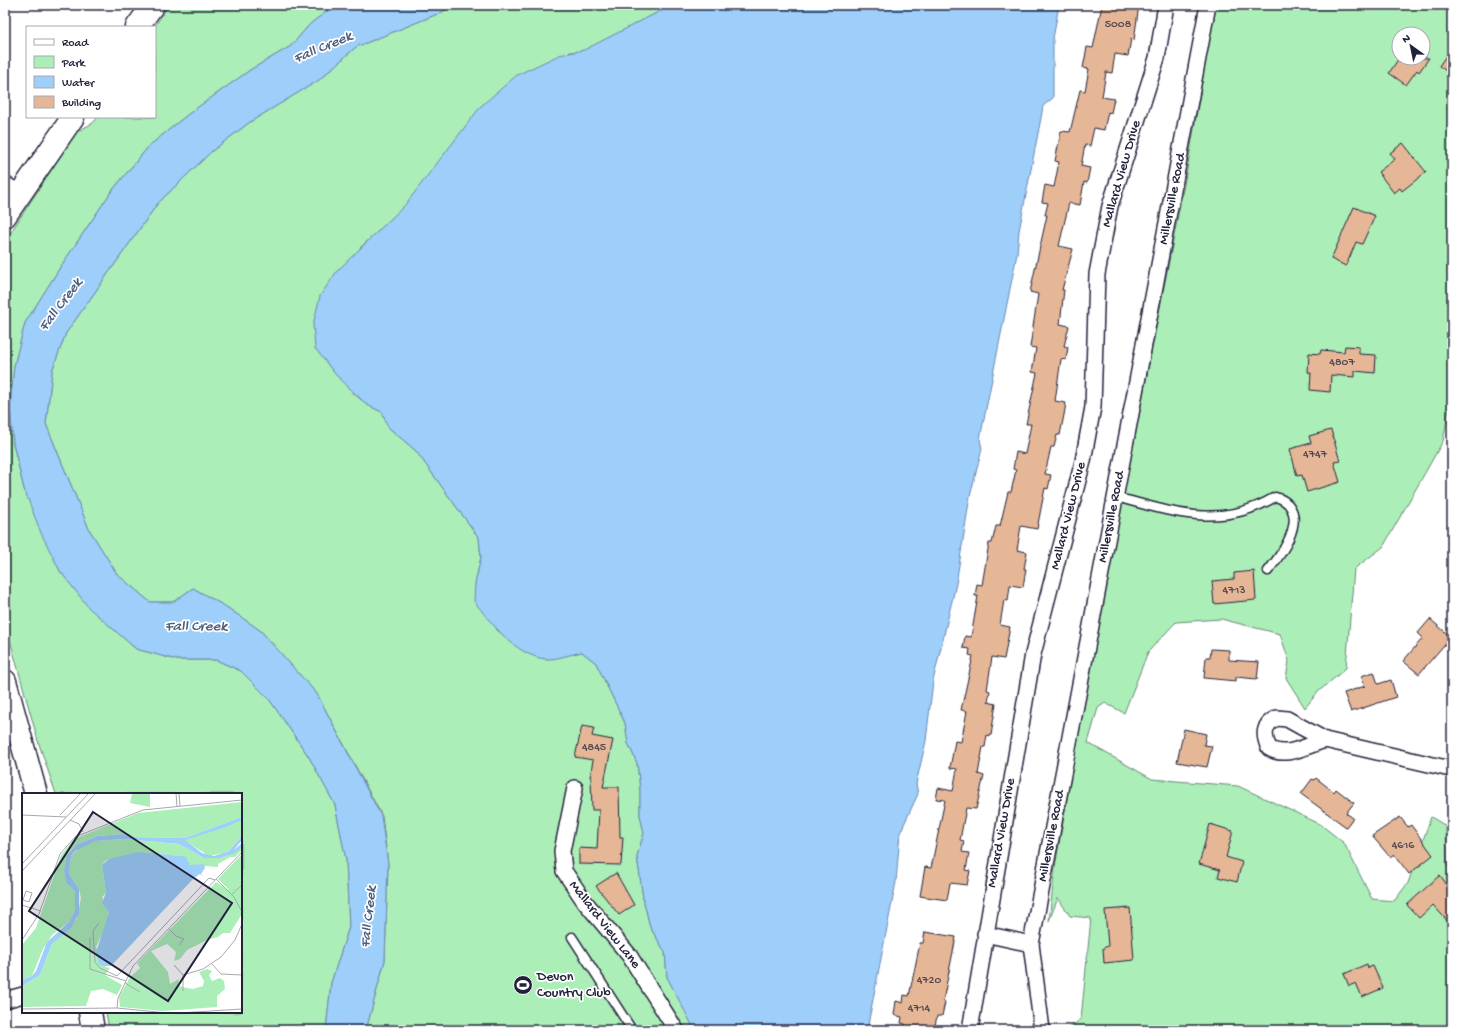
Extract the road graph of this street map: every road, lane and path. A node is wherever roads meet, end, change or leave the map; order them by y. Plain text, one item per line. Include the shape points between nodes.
1 (153, 5) edge
2 (1166, 5) edge
3 (1208, 5) edge
4 (138, 26) edge
5 (72, 118) edge
6 (12, 188) edge
7 (5, 216) edge
8 (1116, 497) junction
9 (1268, 571) dead end
10 (5, 681) edge
11 (1325, 740) dead end
12 (1450, 770) edge
13 (575, 788) dead end
14 (36, 793) edge
15 (985, 934) junction
16 (572, 937) dead end
17 (1031, 944) junction
18 (22, 995) edge
19 (5, 1000) edge
20 (90, 1013) edge
21 (93, 1030) edge
22 (632, 1030) edge
23 (676, 1030) edge
24 (970, 1030) edge
25 (1042, 1030) edge

1 - 4 main road
2 - 15 street, Mallard View Drive via 1157,58 1110,206 1097,274 1093,407 1083,461 1033,654
3 - 8 street, Millersville Road
5 - 6 main road
6 - 7 main road
8 - 9 lane via 1168,511 1209,517 1247,511 1275,497 1280,498 1288,504 1293,513 1292,531
8 - 17 street, Millersville Road
10 - 14 main road
11 - 12 street
13 - 23 street, Mallard View Lane via 562,851 564,871 585,902 629,955
15 - 17 street
15 - 24 street, Mallard View Drive
16 - 22 lane
17 - 25 street, Millersville Road
18 - 19 street
20 - 21 main road

